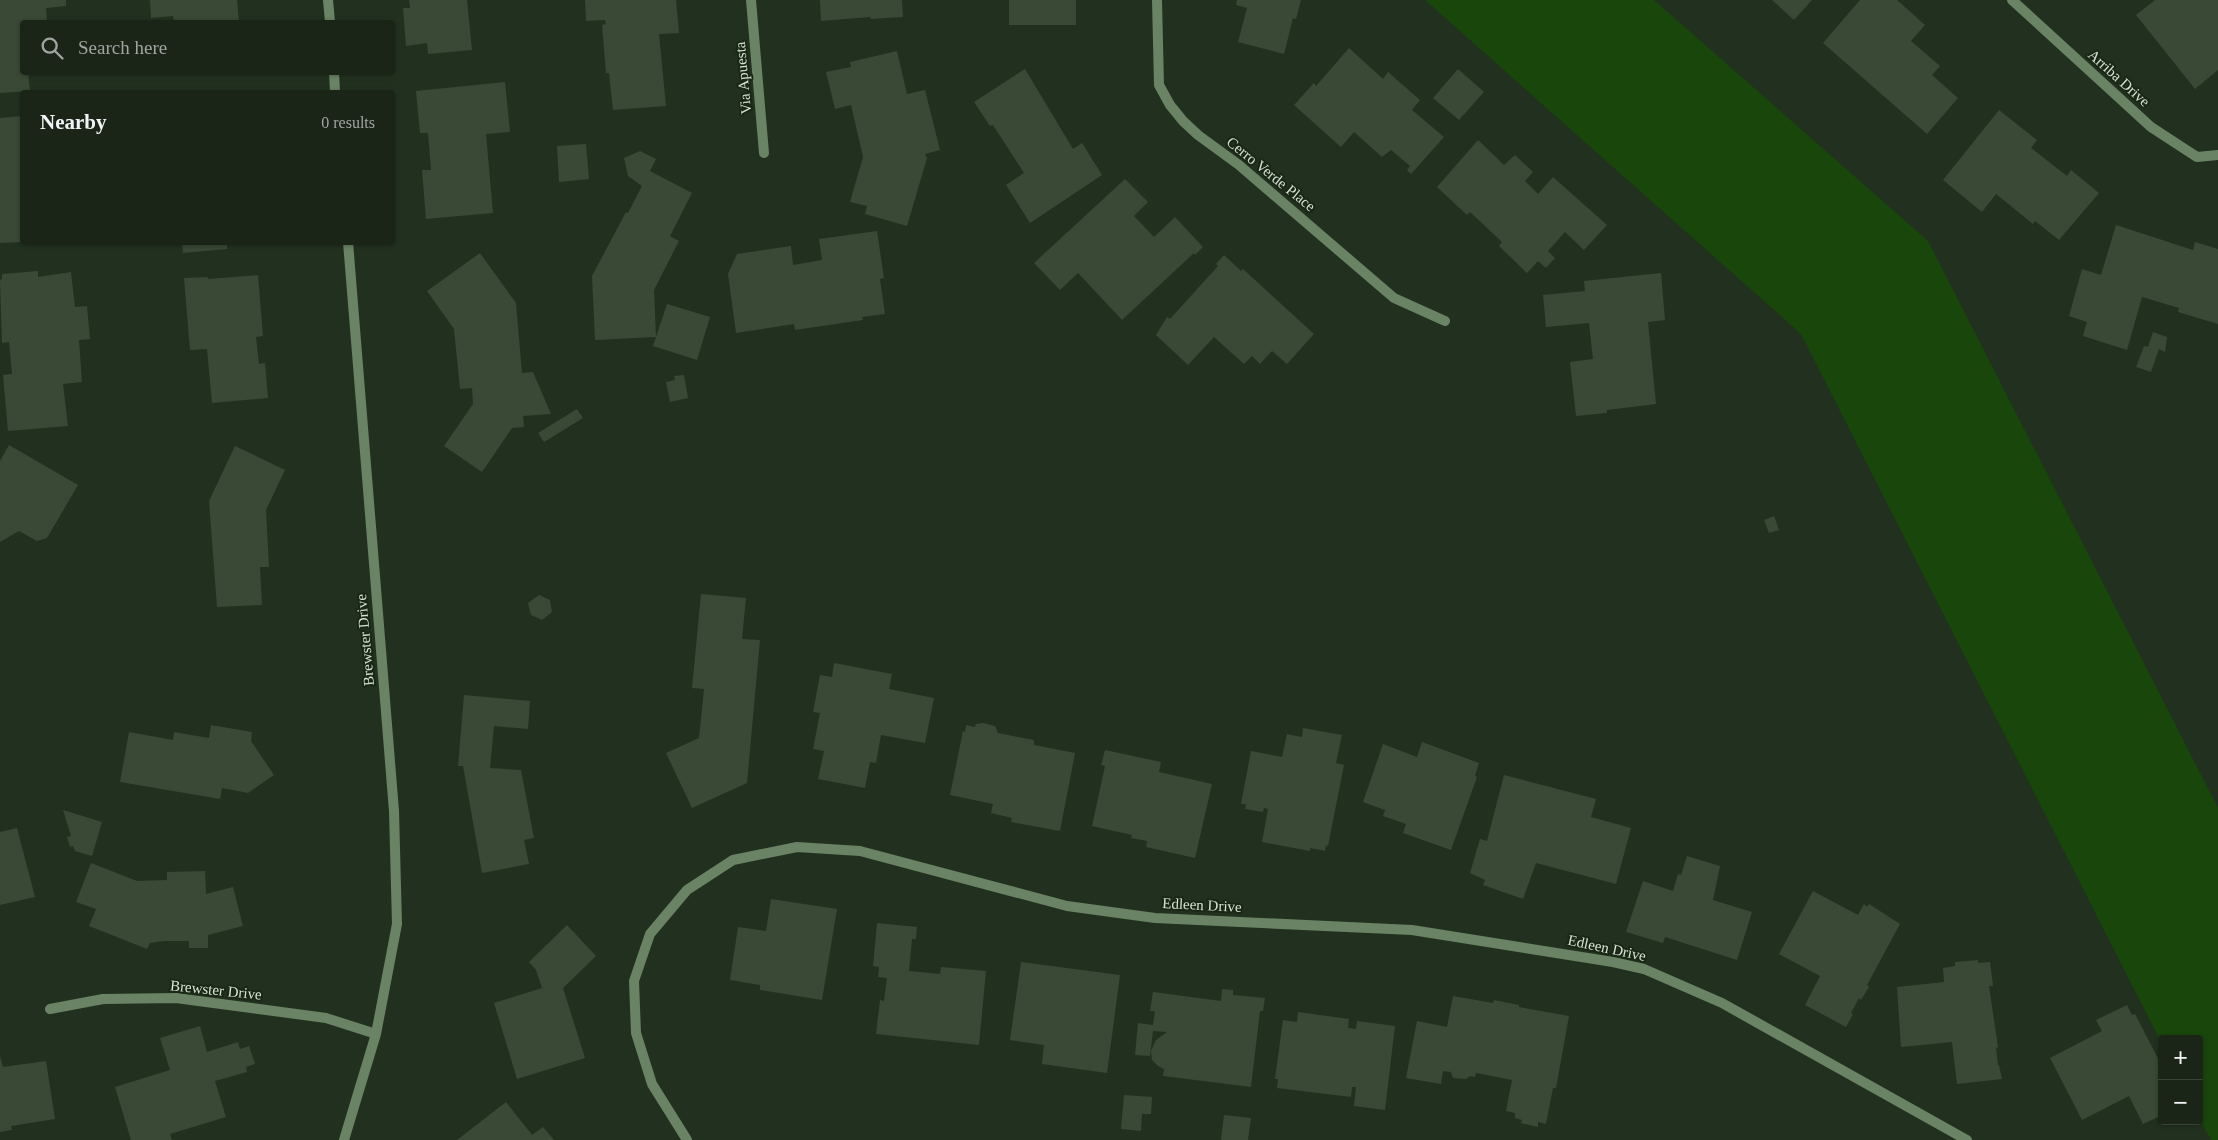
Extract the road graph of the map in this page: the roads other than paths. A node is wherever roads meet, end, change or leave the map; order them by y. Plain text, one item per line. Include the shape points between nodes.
1 (328, 0) edge
2 (751, 0) edge
3 (1157, 0) edge
4 (2012, 0) edge
5 (330, 20) edge
6 (334, 75) edge
7 (336, 90) edge
8 (764, 153) dead end
9 (2218, 155) edge
10 (348, 245) edge
11 (1445, 321) dead end
12 (50, 1009) dead end
13 (376, 1034) junction
14 (344, 1140) edge
15 (687, 1140) edge
16 (1967, 1140) edge

1 - 5 street
2 - 8 street, Via Apuesta
3 - 11 street, Cerro Verde Place via 1159,85 1183,121 1240,165 1394,298
4 - 9 street, Arriba Drive via 2151,127 2198,157
6 - 7 street
10 - 13 street, Brewster Drive via 394,820 397,924
12 - 13 street, Brewster Drive via 103,1000 176,998 326,1018
13 - 14 street, Brewster Drive
15 - 16 street, Edleen Drive via 652,1084 636,1034 634,981 650,934 687,890 733,860 797,847 860,851 1067,906 1155,918 1412,930 1644,969 1722,1004

